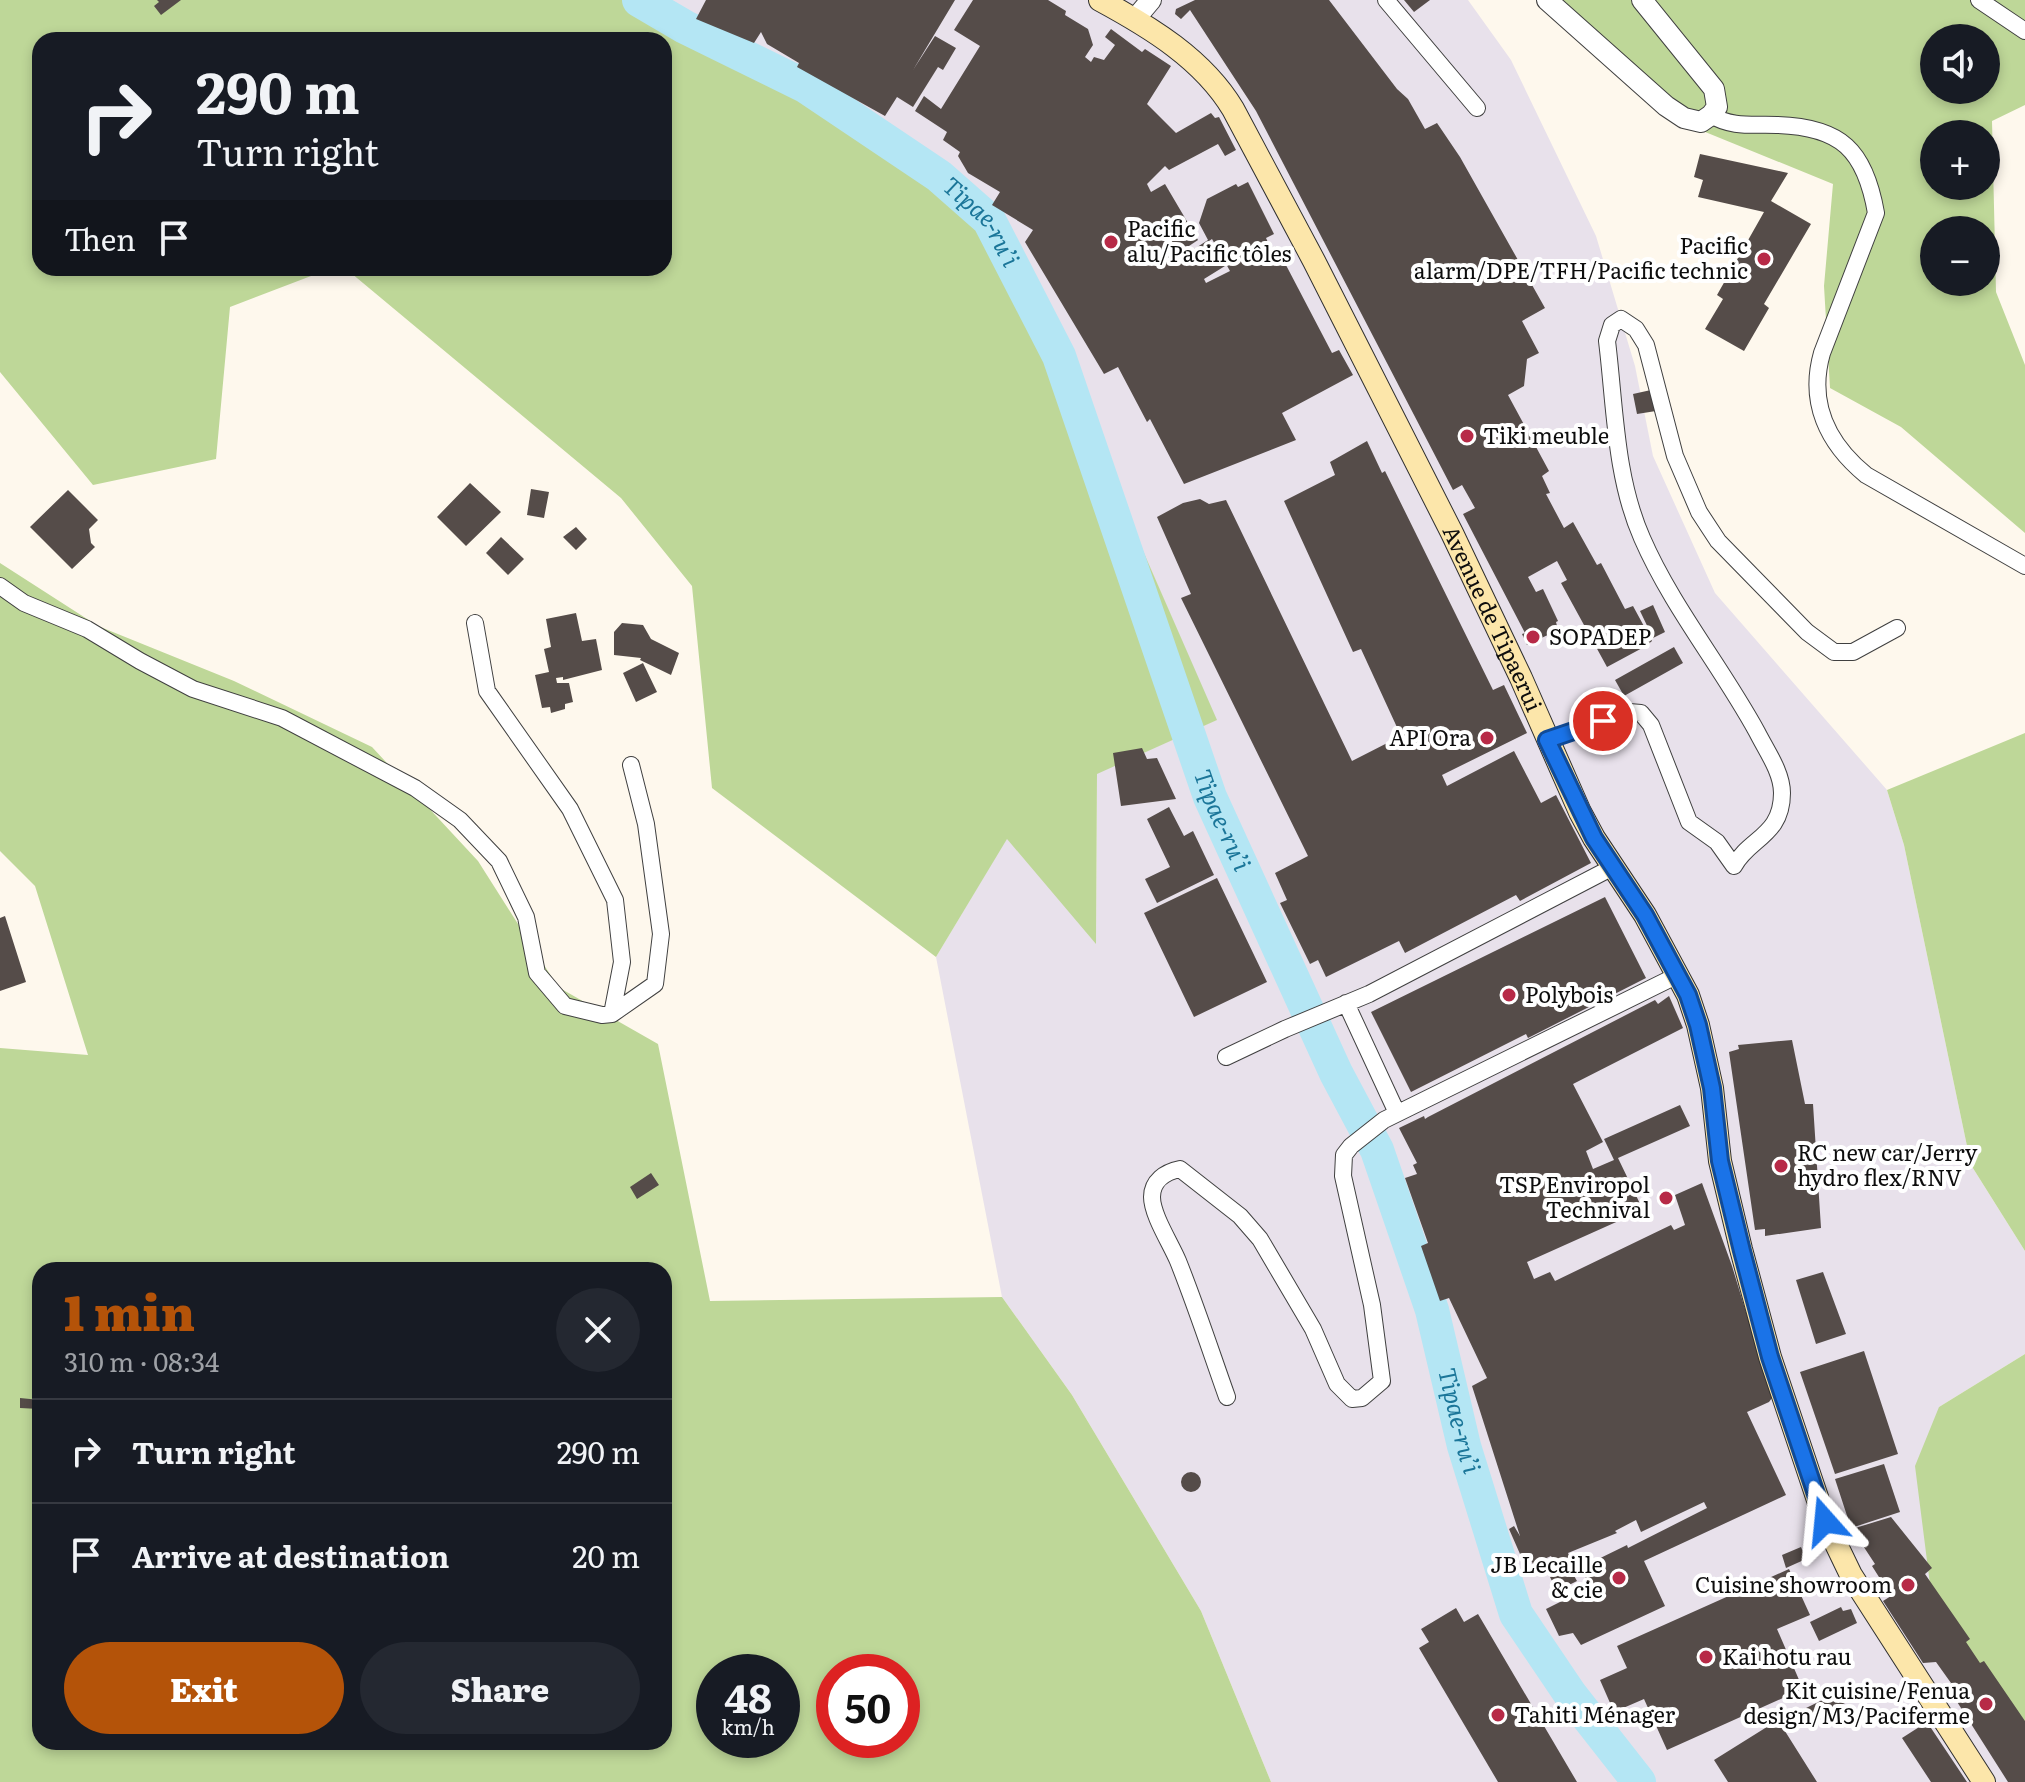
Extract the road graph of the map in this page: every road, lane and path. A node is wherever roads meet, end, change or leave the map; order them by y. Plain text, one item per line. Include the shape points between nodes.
1 (1100, 0) edge
2 (1151, 0) edge
3 (1386, 0) edge
4 (1547, 0) edge
5 (1642, 0) edge
6 (1979, 0) edge
7 (1135, 19) junction
8 (2025, 31) edge
9 (1477, 108) dead end
10 (1711, 115) junction
11 (2025, 566) edge
12 (0, 586) edge
13 (475, 623) dead end
14 (1897, 628) dead end
15 (1547, 740) junction
16 (631, 765) dead end
17 (1613, 867) junction
18 (1678, 975) junction
19 (1346, 1003) junction
20 (612, 1014) junction
21 (1226, 1057) dead end
22 (1390, 1116) junction
23 (1227, 1397) dead end
24 (1984, 1782) edge

1 - 7 main road, Avenue de Tipaerui
2 - 7 street
3 - 9 street
4 - 10 street via 1666,106 1701,122
5 - 10 street via 1714,89 1717,107
6 - 8 street
7 - 15 main road, Avenue de Tipaerui via 1206,72 1233,109 1452,533
10 - 11 street via 1725,123 1813,128 1849,146 1873,194 1876,213 1815,376 1831,435 1866,475
12 - 20 street via 193,689 282,718 415,788 460,820 499,861 526,917 537,973 565,1006
13 - 20 street via 487,691 570,809 615,900 622,962
14 - 15 street via 1853,652 1834,652 1807,632 1718,541 1675,456 1646,345 1621,319 1612,325 1607,341 1631,508 1665,581 1772,760 1782,803 1769,832 1734,866 1717,842 1689,822 1661,744 1641,713 1629,712
15 - 17 main road, Avenue de Tipaerui
16 - 20 street via 646,824 661,934 655,984
17 - 18 main road, Avenue de Tipaerui
17 - 19 street
18 - 22 street
18 - 24 main road, Avenue de Tipaerui via 1698,1025 1720,1161 1770,1357 1825,1521 1851,1575
19 - 21 street
19 - 22 street
22 - 23 street via 1344,1155 1343,1176 1372,1305 1382,1381 1362,1398 1352,1399 1337,1384 1313,1329 1260,1239 1240,1216 1180,1169 1156,1183 1153,1205

